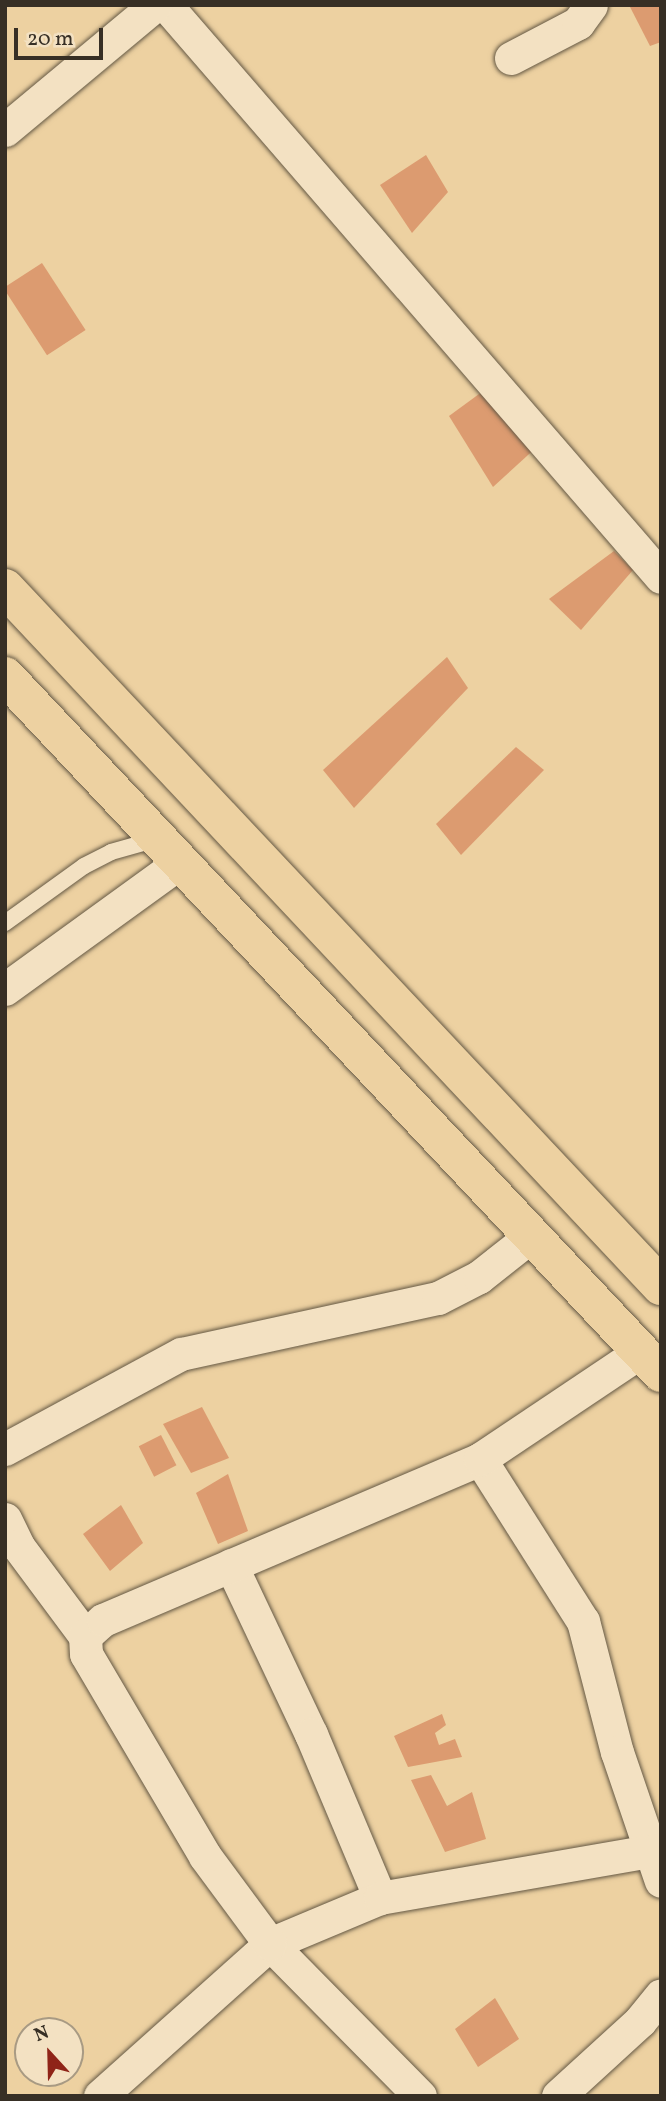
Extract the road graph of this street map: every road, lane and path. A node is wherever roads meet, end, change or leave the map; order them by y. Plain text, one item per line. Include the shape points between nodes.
1 (155, 5) edge
2 (166, 5) edge
3 (591, 5) edge
4 (511, 58) dead end
5 (5, 130) edge
6 (661, 577) edge
7 (5, 588) edge
8 (5, 676) edge
9 (168, 851) junction
10 (5, 923) edge
11 (5, 989) edge
12 (531, 1236) junction
13 (661, 1286) edge
14 (651, 1363) edge
15 (5, 1449) edge
16 (480, 1459) junction
17 (5, 1519) edge
18 (231, 1565) junction
19 (85, 1636) junction
20 (657, 1861) edge
21 (380, 1898) junction
22 (270, 1944) junction
23 (661, 1995) edge
24 (100, 2096) edge
25 (421, 2096) edge
26 (558, 2096) edge

1 - 5 street
2 - 6 street
3 - 4 street via 578,23
7 - 13 main road
8 - 9 main road
9 - 10 lane via 111,852
9 - 11 street
9 - 12 main road
12 - 14 main road
12 - 15 street via 479,1277 438,1298 181,1354
14 - 16 street
16 - 18 street
16 - 20 street via 583,1621 612,1734
17 - 19 street via 18,1546
18 - 19 street via 103,1620
18 - 21 street
19 - 22 street via 86,1654 205,1856
20 - 21 street
21 - 22 street
22 - 24 street
22 - 25 street
23 - 26 street via 640,2021

